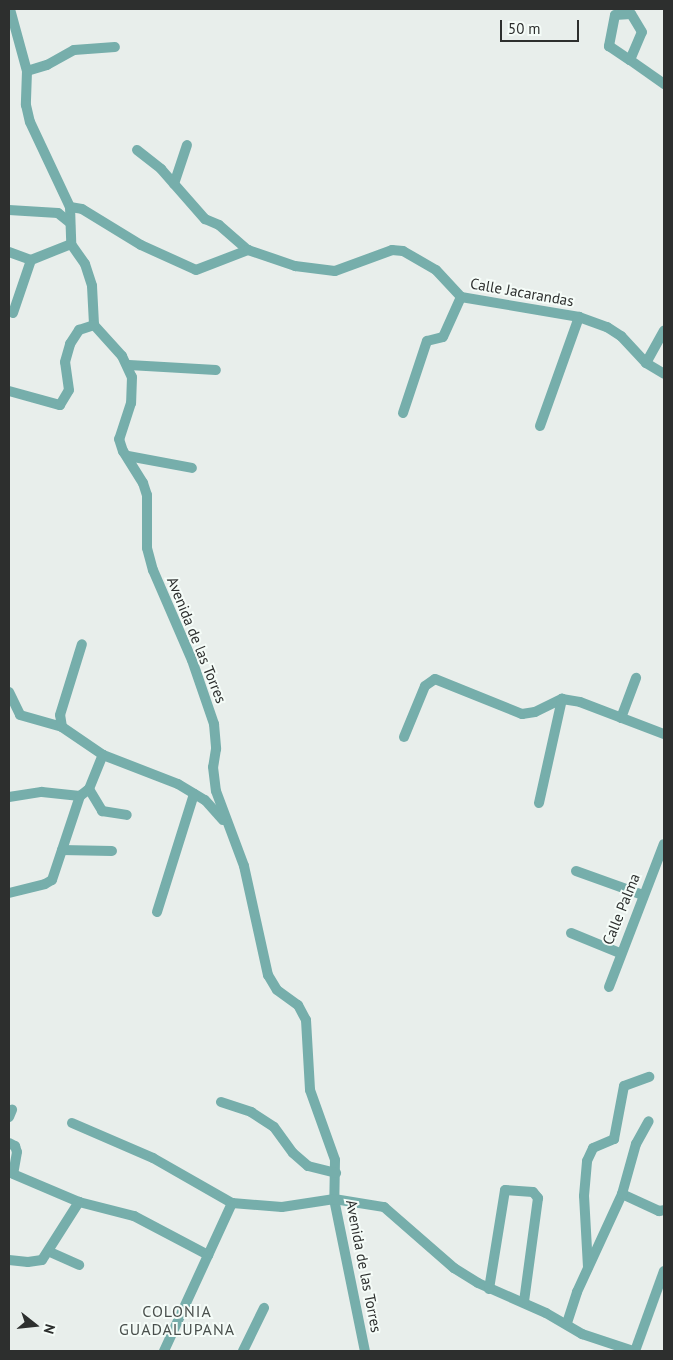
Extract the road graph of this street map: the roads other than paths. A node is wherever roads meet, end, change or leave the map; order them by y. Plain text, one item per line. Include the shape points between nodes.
1 (10, 9) edge
2 (115, 47) dead end
3 (630, 60) dead end
4 (27, 71) junction
5 (664, 84) edge
6 (187, 145) dead end
7 (137, 150) dead end
8 (174, 184) junction
9 (70, 207) junction
10 (9, 210) edge
11 (70, 222) junction
12 (71, 244) junction
13 (248, 250) junction
14 (9, 252) edge
15 (31, 260) junction
16 (461, 297) junction
17 (13, 313) dead end
18 (579, 317) junction
19 (94, 325) junction
20 (664, 331) edge
21 (646, 363) junction
22 (129, 365) junction
23 (216, 370) dead end
24 (664, 374) edge
25 (9, 391) edge
26 (403, 413) dead end
27 (540, 426) dead end
28 (128, 456) junction
29 (192, 468) dead end
30 (82, 644) dead end
31 (636, 678) dead end
32 (9, 692) edge
33 (562, 699) junction
34 (621, 718) junction
35 (62, 727) junction
36 (664, 734) edge
37 (404, 737) dead end
38 (103, 755) junction
39 (90, 789) junction
40 (194, 794) junction
41 (80, 796) junction
42 (9, 797) edge
43 (539, 802) dead end
44 (127, 815) dead end
45 (226, 821) junction
46 (664, 844) edge
47 (62, 850) junction
48 (112, 851) dead end
49 (576, 871) dead end
50 (9, 893) edge
51 (642, 895) junction
52 (157, 912) dead end
53 (572, 932) dead end
54 (620, 953) junction
55 (608, 987) dead end
56 (649, 1077) dead end
57 (221, 1102) dead end
58 (649, 1121) dead end
59 (72, 1123) dead end
60 (9, 1143) edge
61 (336, 1173) junction
62 (622, 1194) junction
63 (334, 1199) junction
64 (79, 1202) junction
65 (232, 1203) junction
66 (664, 1210) edge
67 (50, 1252) junction
68 (208, 1255) junction
69 (9, 1260) edge
70 (79, 1265) dead end
71 (588, 1267) junction
72 (664, 1271) edge
73 (489, 1289) junction
74 (524, 1302) junction
75 (264, 1308) dead end
76 (567, 1323) junction
77 (164, 1351) edge
78 (243, 1351) edge
79 (365, 1351) edge
80 (634, 1351) edge

1 - 4 street
2 - 4 street via 74,50 48,65
3 - 5 street
4 - 9 street via 26,105 30,122
6 - 8 street
7 - 8 street
8 - 13 street via 205,219 219,225
9 - 11 street
9 - 13 street via 82,209 104,225 196,270
10 - 11 street via 58,213
11 - 12 street
12 - 15 street
12 - 19 street via 85,264 92,286
13 - 16 street, Calle Jacarandas via 295,266 322,270 346,268 392,250 412,254 436,270
14 - 15 street
15 - 17 street
16 - 18 street, Calle Jacarandas
16 - 26 street via 446,334 427,341
18 - 21 street, Calle Jacarandas via 621,336
18 - 27 street
19 - 22 street
19 - 25 street via 79,330 70,344 65,362 69,390 60,404
20 - 21 street
21 - 24 street, Calle Jacarandas
22 - 23 street
22 - 28 street, Avenida de las Torres via 131,403 119,439
28 - 29 street
28 - 45 street, Avenida de las Torres via 138,470 147,495 148,548 153,570 192,660 214,724 213,776
30 - 35 street via 60,715
31 - 34 street
32 - 35 street via 20,715
33 - 34 street
33 - 37 street via 535,712 522,714 435,679 425,686
33 - 43 street
34 - 36 street
35 - 38 street
38 - 39 street
38 - 40 street via 178,784
39 - 41 street
39 - 44 street via 102,811
40 - 45 street via 206,800
40 - 52 street
41 - 42 street via 42,792
41 - 47 street
45 - 61 street, Avenida de las Torres via 246,873 268,975 277,990 298,1005 306,1020 310,1090 335,1160
46 - 51 street, Calle Palma
47 - 48 street
47 - 50 street via 52,880
49 - 51 street
51 - 54 street, Calle Palma
53 - 54 street
54 - 55 street, Calle Palma
56 - 71 street via 624,1086 614,1139 593,1148 587,1161 584,1196
57 - 61 street via 250,1112 274,1128 293,1153 308,1166
58 - 62 street via 636,1144
59 - 65 street via 153,1158
60 - 64 street via 17,1152 13,1174
61 - 63 street, Avenida de las Torres
62 - 66 street via 659,1211
62 - 71 street
63 - 65 street via 282,1207
63 - 73 street via 384,1207 454,1268
63 - 79 street, Avenida de las Torres
64 - 67 street
64 - 68 street via 134,1216
65 - 68 street
67 - 69 street via 42,1260
67 - 70 street
68 - 77 street
71 - 76 street
72 - 80 street
73 - 74 street
73 - 74 street via 505,1190 533,1192 538,1198
74 - 76 street
75 - 78 street
76 - 80 street via 582,1334

